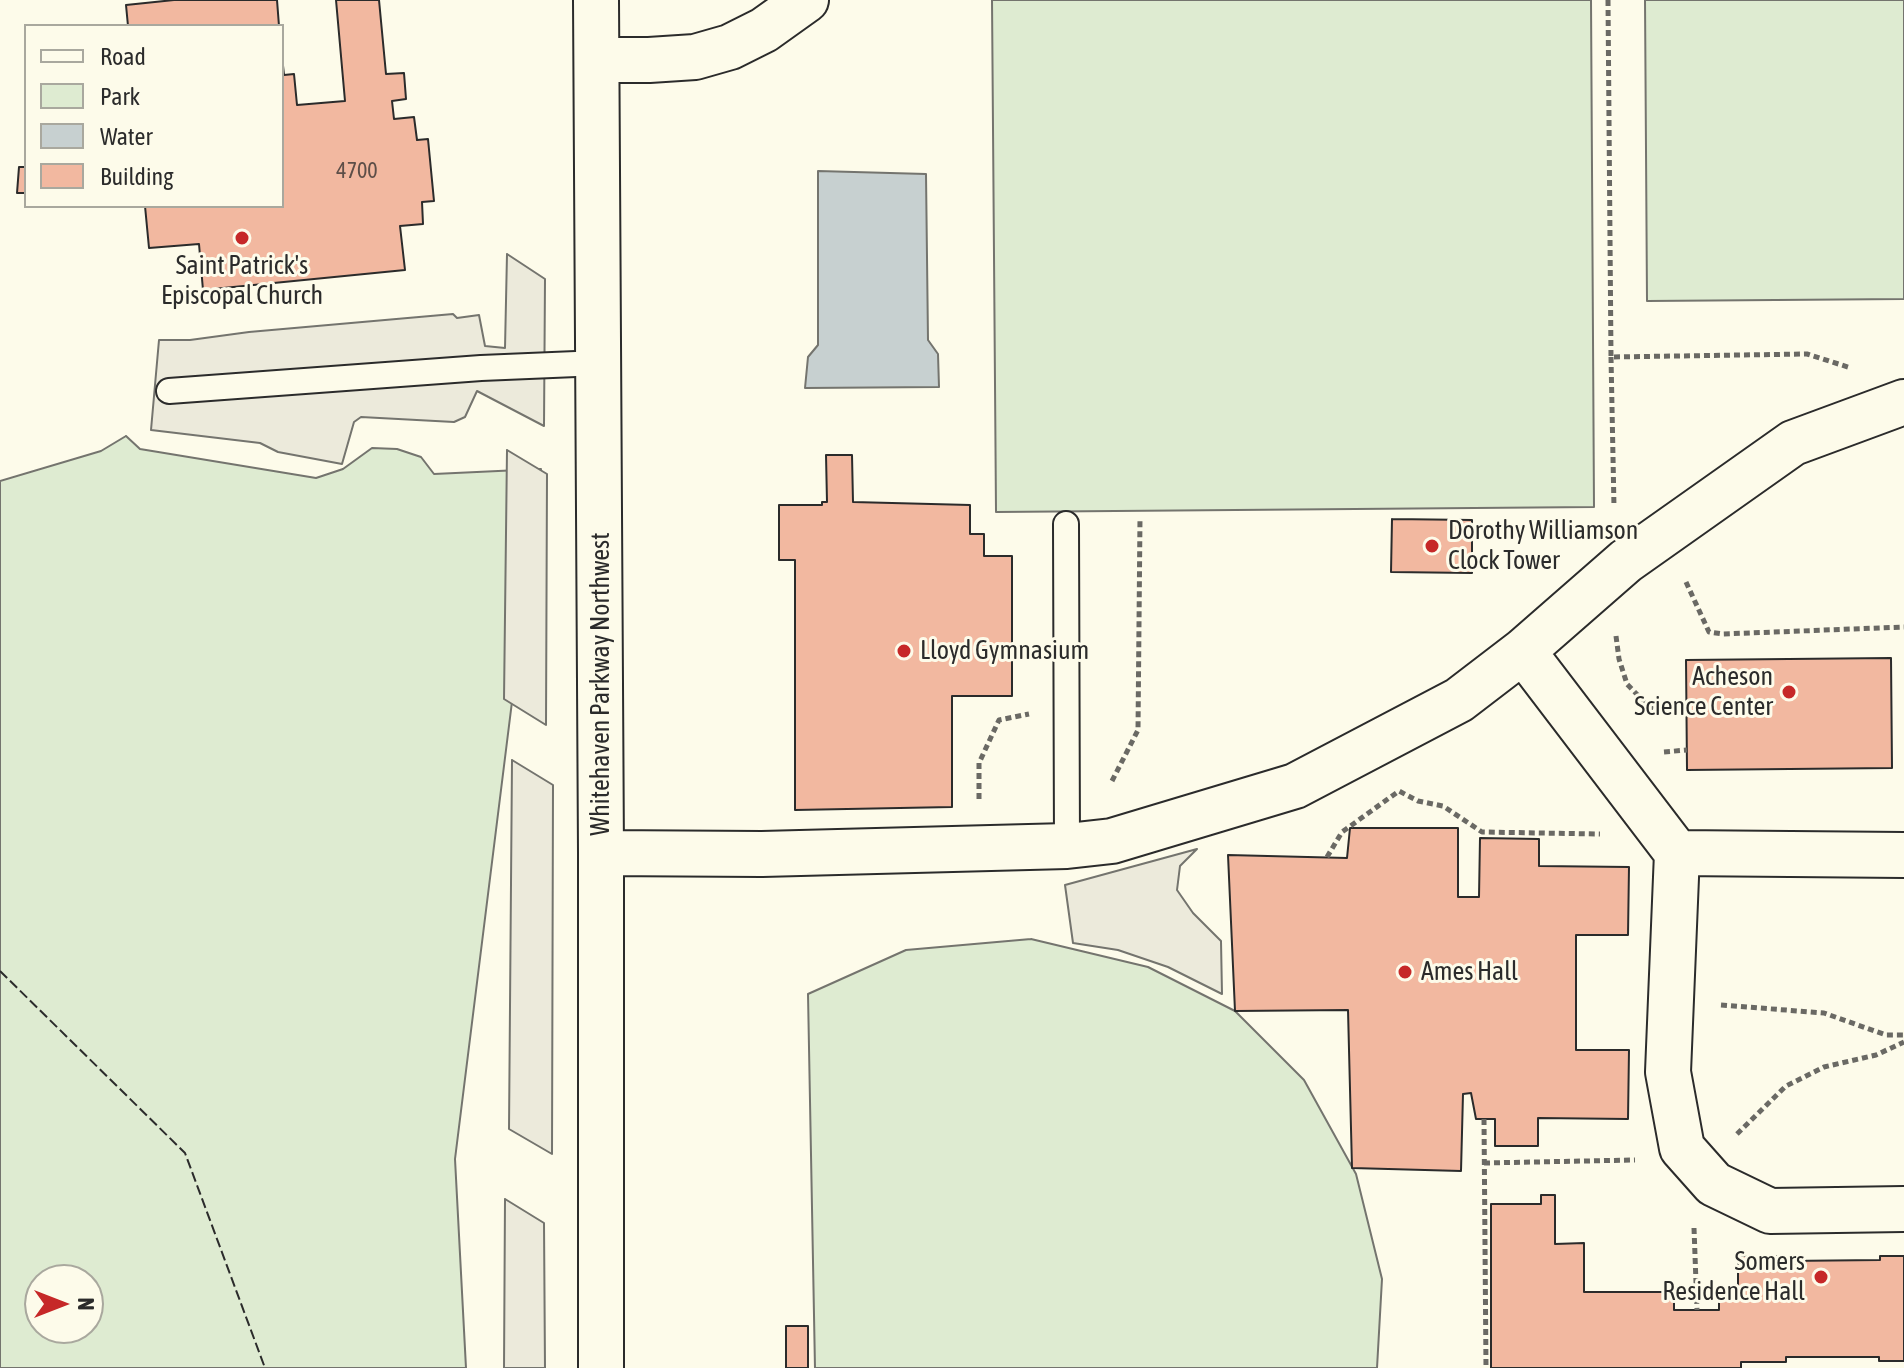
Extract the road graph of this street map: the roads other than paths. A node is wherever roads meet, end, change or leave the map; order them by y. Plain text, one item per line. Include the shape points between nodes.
1 (596, 0) edge
2 (806, 0) edge
3 (597, 60) junction
4 (600, 363) junction
5 (169, 391) dead end
6 (1891, 407) edge
7 (1066, 524) dead end
8 (1523, 651) junction
9 (1671, 844) junction
10 (1067, 846) junction
11 (601, 853) junction
12 (1904, 855) edge
13 (1904, 1209) edge
14 (601, 1368) edge

1 - 3 street, Whitehaven Parkway Northwest
2 - 3 street via 730,47 695,57
3 - 4 street, Whitehaven Parkway Northwest
4 - 5 lane
4 - 11 street, Whitehaven Parkway Northwest
6 - 8 street via 1793,443 1626,561
7 - 10 lane
8 - 9 street
8 - 10 street via 1459,700 1295,786 1112,841
9 - 12 street
9 - 13 street via 1673,1003 1668,1072 1682,1148 1714,1184 1770,1211
10 - 11 street
11 - 14 street, Whitehaven Parkway Northwest

